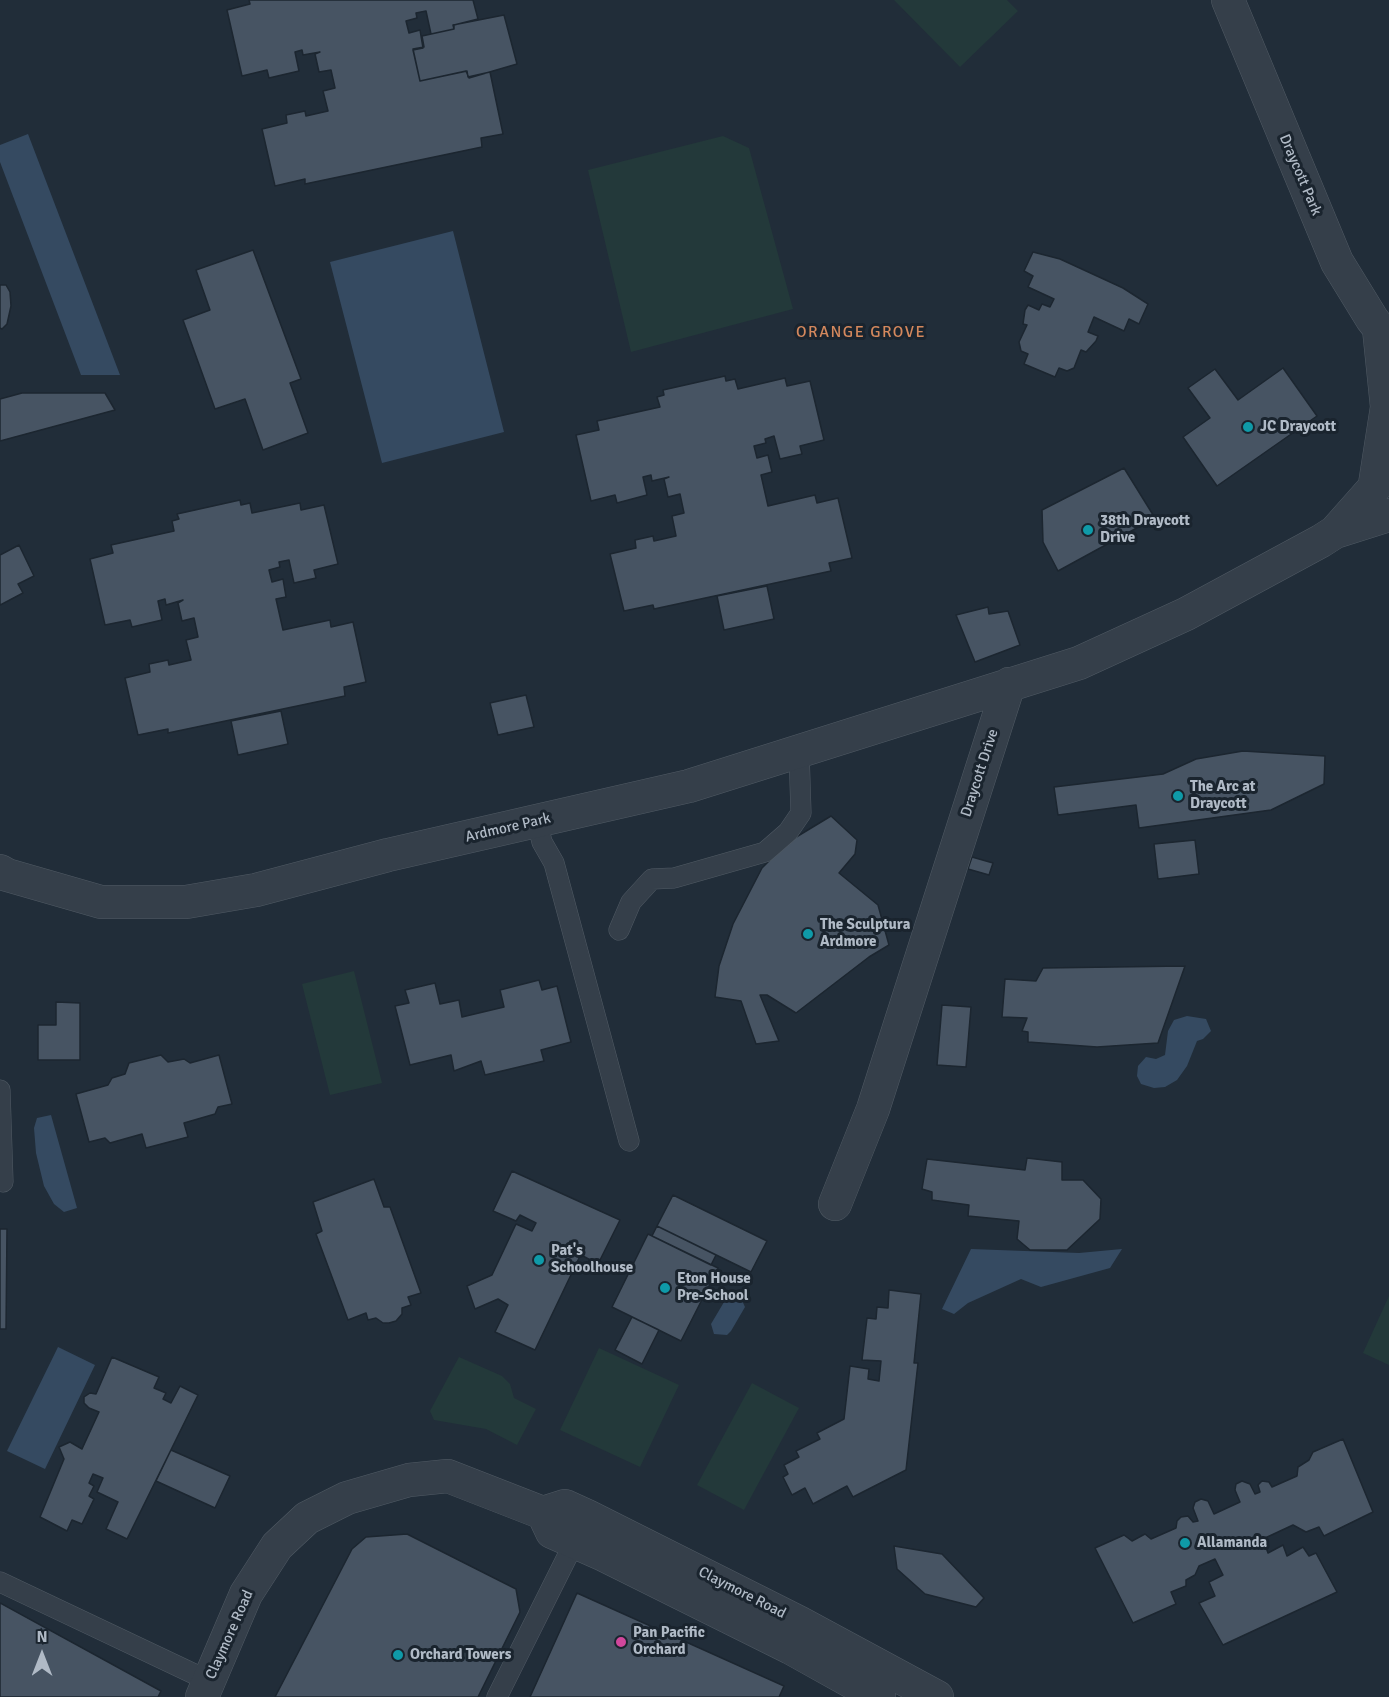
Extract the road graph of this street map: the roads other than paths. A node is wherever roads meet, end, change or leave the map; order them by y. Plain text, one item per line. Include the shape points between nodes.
1 (1228, 0) edge
2 (1384, 335) edge
3 (1382, 478) edge
4 (1389, 515) edge
5 (1335, 531) junction
6 (1009, 684) junction
7 (799, 751) junction
8 (537, 821) junction
9 (2, 879) edge
10 (619, 930) dead end
11 (0, 1090) edge
12 (629, 1141) dead end
13 (3, 1182) dead end
14 (835, 1204) dead end
15 (581, 1529) junction
16 (0, 1582) edge
17 (206, 1689) edge
18 (497, 1697) edge
19 (879, 1697) edge
20 (937, 1697) edge

1 - 2 street, Draycott Park via 1337,262
2 - 3 street via 1387,407
3 - 5 street
4 - 5 street
5 - 6 street via 1186,614 1079,663
6 - 7 street, Ardmore Park
6 - 14 street, Draycott Drive via 873,1109
7 - 8 street, Ardmore Park via 689,786
7 - 10 lane via 801,813 788,832 765,852 674,878 652,879 631,902
8 - 9 street, Ardmore Park via 256,890 186,902 101,902
8 - 12 lane via 542,842 554,863
11 - 13 lane
15 - 17 street, Claymore Road via 565,1506 543,1513 448,1476 409,1480 331,1504 307,1518 277,1546 246,1594
15 - 18 lane
15 - 19 street, Claymore Road
15 - 20 street, Claymore Road via 800,1623
16 - 17 lane

